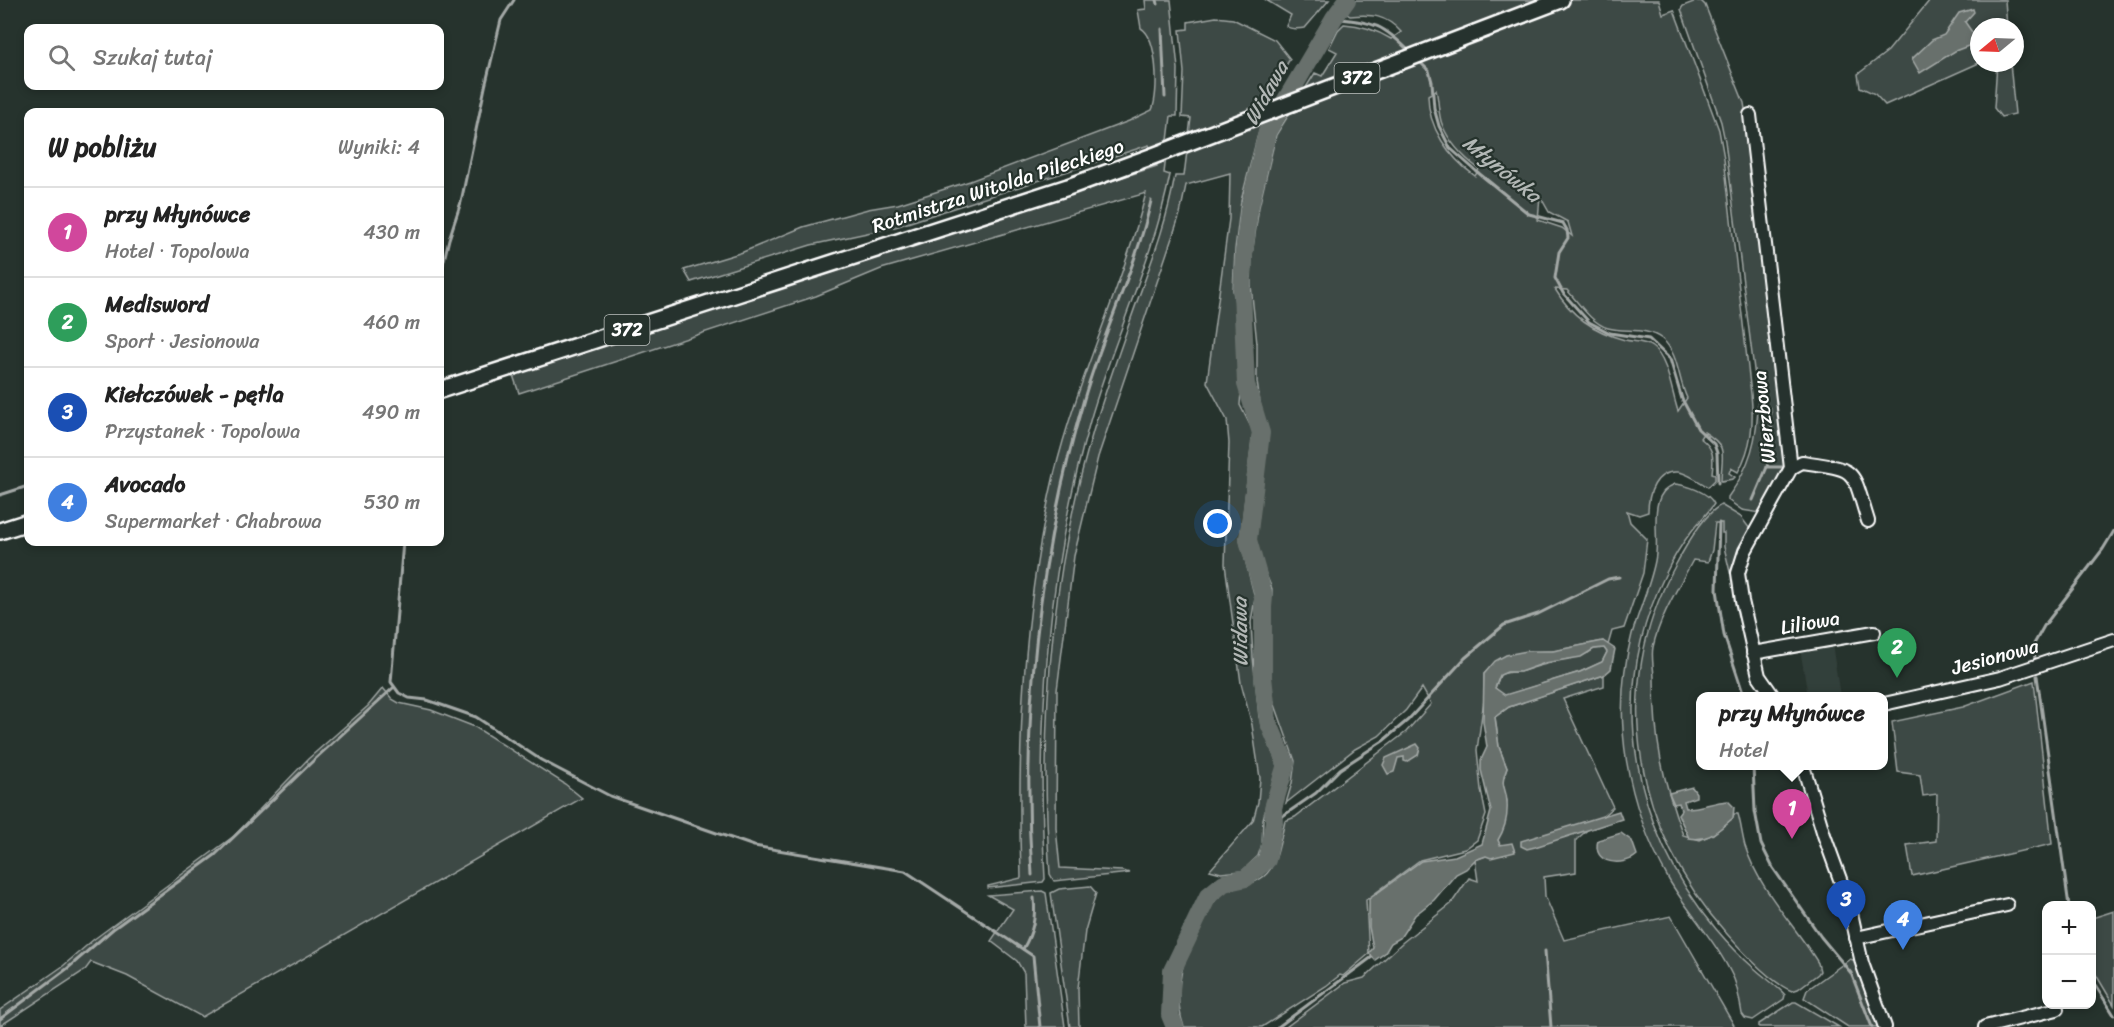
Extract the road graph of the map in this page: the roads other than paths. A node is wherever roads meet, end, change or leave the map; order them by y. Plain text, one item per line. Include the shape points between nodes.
1 (1561, 0) edge
2 (1750, 116) dead end
3 (444, 389) edge
4 (1791, 468) junction
5 (1868, 521) dead end
6 (24, 523) edge
7 (0, 531) edge
8 (1874, 632) dead end
9 (2114, 640) edge
10 (1753, 653) junction
11 (1770, 692) edge
12 (1888, 703) edge
13 (1804, 770) edge
14 (2007, 905) dead end
15 (1856, 938) junction
16 (2057, 1009) dead end
17 (1885, 1027) edge
18 (1985, 1027) edge

1 - 3 main road, Rotmistrza Witolda Pileckiego / 372 via 1068,187
2 - 4 street, Wierzbowa
4 - 5 street via 1802,462 1848,470 1854,477
4 - 10 street, Wierzbowa via 1745,551 1738,573
6 - 7 main road
8 - 10 street, Liliowa
9 - 12 street, Jesionowa via 2000,678
10 - 11 street, Wierzbowa via 1758,676
13 - 15 street via 1844,888
14 - 15 street
15 - 17 street
16 - 18 street

